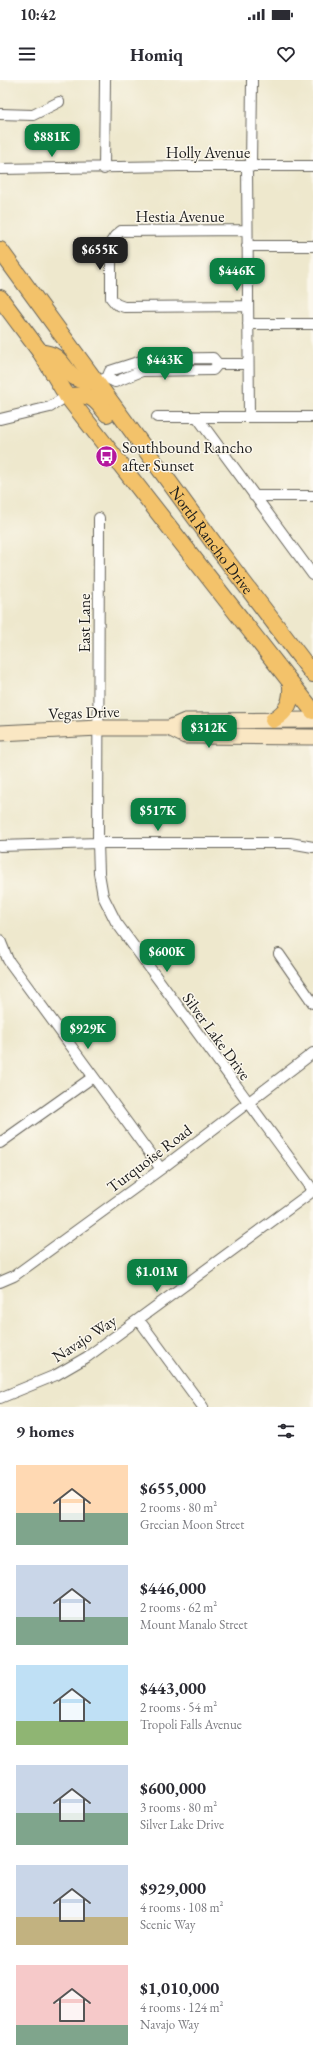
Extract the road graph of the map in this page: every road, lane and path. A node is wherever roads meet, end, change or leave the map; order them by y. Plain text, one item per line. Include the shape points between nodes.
1 (105, 80) edge
2 (252, 80) edge
3 (59, 102) dead end
4 (0, 114) edge
5 (313, 166) edge
6 (249, 167) junction
7 (104, 168) junction
8 (0, 169) edge
9 (247, 230) junction
10 (247, 246) junction
11 (313, 246) edge
12 (0, 250) edge
13 (0, 298) edge
14 (248, 306) junction
15 (248, 324) junction
16 (313, 324) edge
17 (41, 353) junction
18 (248, 364) junction
19 (101, 380) junction
20 (67, 396) junction
21 (157, 417) dead end
22 (197, 417) junction
23 (249, 417) junction
24 (313, 417) edge
25 (0, 419) edge
26 (127, 426) junction
27 (254, 496) junction
28 (313, 496) edge
29 (98, 518) dead end
30 (313, 575) edge
31 (313, 674) edge
32 (291, 684) junction
33 (313, 710) edge
34 (273, 720) junction
35 (313, 720) edge
36 (99, 728) junction
37 (170, 728) junction
38 (0, 733) edge
39 (313, 737) edge
40 (98, 843) junction
41 (0, 846) edge
42 (313, 847) edge
43 (0, 940) edge
44 (278, 954) dead end
45 (313, 1003) edge
46 (313, 1053) edge
47 (93, 1077) junction
48 (247, 1102) junction
49 (0, 1144) edge
50 (161, 1169) junction
51 (313, 1190) edge
52 (0, 1282) edge
53 (139, 1320) junction
54 (0, 1398) edge
55 (201, 1406) edge

1 - 7 street
2 - 6 street
3 - 4 street via 33,115
5 - 6 street, Holly Avenue
6 - 7 street, Holly Avenue
6 - 9 street
7 - 8 street, Holly Avenue
9 - 10 street
9 - 14 street, Hestia Avenue via 121,231 111,242 111,298 116,304 124,307
10 - 11 street
10 - 14 street
12 - 19 main road, North Rancho Drive
13 - 17 main road, North Rancho Drive
14 - 15 street
15 - 16 street
15 - 18 street
17 - 19 main road via 52,354 58,358 77,380
17 - 20 main road, North Rancho Drive
18 - 19 street via 218,364 213,370 142,371 115,382
18 - 23 street
19 - 26 main road, North Rancho Drive
20 - 25 street via 50,407
20 - 26 main road via 89,396 97,401 112,421
20 - 32 main road, North Rancho Drive
21 - 22 street
22 - 23 street
22 - 27 street
23 - 24 street
26 - 31 main road, North Rancho Drive
27 - 28 street
27 - 30 street
29 - 36 street, East Lane
32 - 33 main road, North Rancho Drive
32 - 34 main road via 289,706
34 - 35 main road, Vegas Drive
34 - 37 main road, Vegas Drive via 185,721
36 - 37 main road, Vegas Drive
36 - 38 main road, Vegas Drive
36 - 40 street, Silver Lake Drive
37 - 39 main road, Vegas Drive via 186,736
40 - 41 street
40 - 42 street via 290,843
40 - 48 street, Silver Lake Drive via 103,896 116,922
43 - 47 street via 8,960
44 - 45 street
46 - 48 street, Turquoise Road
47 - 49 street
47 - 50 street
48 - 50 street, Turquoise Road
48 - 51 street, Silver Lake Drive
50 - 52 street, Turquoise Road via 14,1276
51 - 53 street, Navajo Way
53 - 54 street, Navajo Way via 87,1357 62,1371
53 - 55 street

